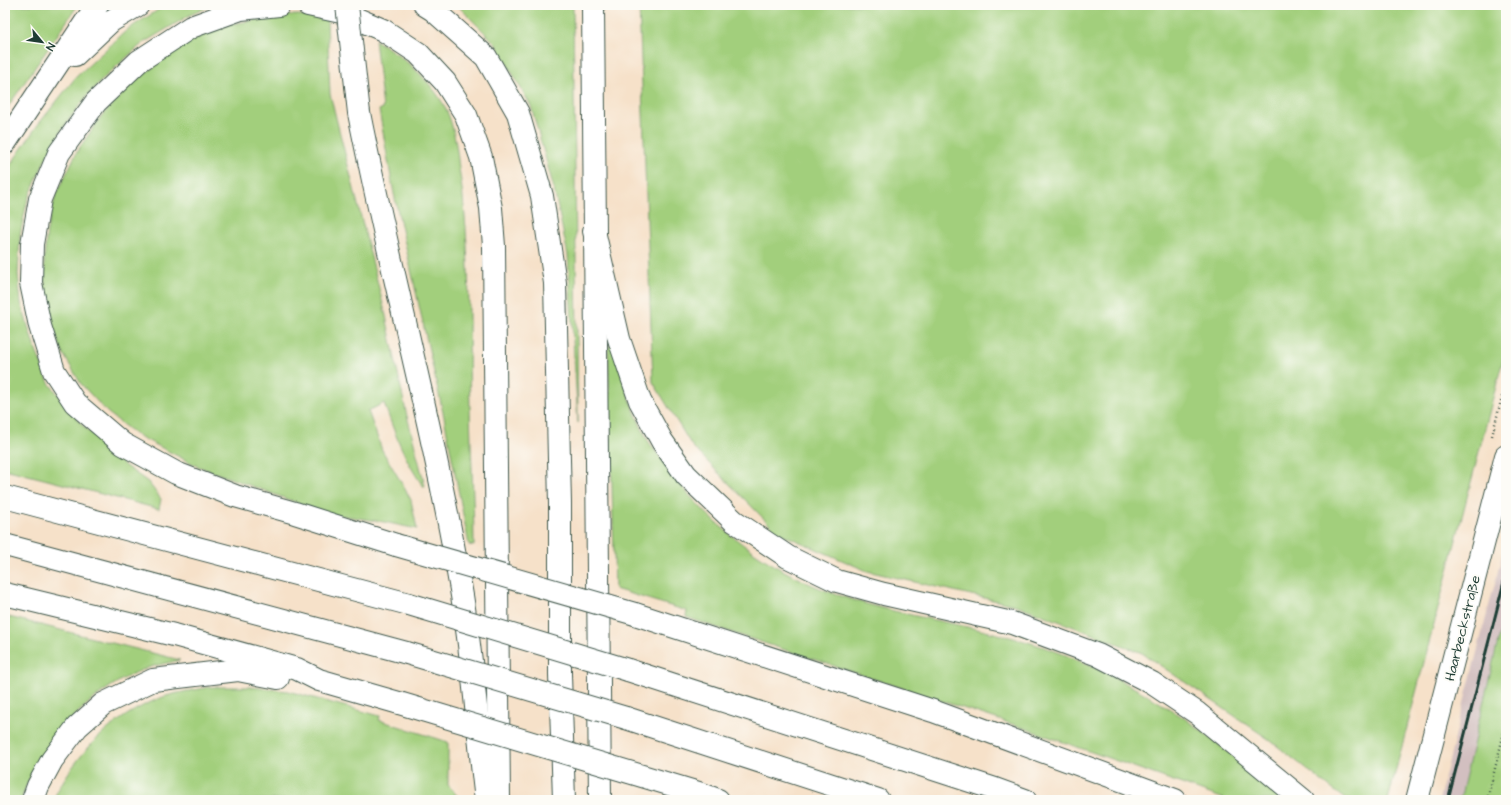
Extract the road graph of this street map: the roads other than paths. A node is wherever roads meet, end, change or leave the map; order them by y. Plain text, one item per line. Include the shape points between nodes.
1 (97, 5) edge
2 (138, 5) edge
3 (279, 5) edge
4 (308, 5) edge
5 (347, 5) edge
6 (425, 5) edge
7 (593, 5) edge
8 (30, 105) junction
9 (5, 143) edge
10 (594, 231) junction
11 (1506, 456) edge
12 (5, 497) edge
13 (5, 545) edge
14 (5, 594) edge
15 (319, 680) junction
16 (480, 750) junction
17 (710, 797) edge
18 (33, 800) edge
19 (476, 800) edge
20 (486, 800) edge
21 (499, 800) edge
22 (564, 800) edge
23 (600, 800) edge
24 (878, 800) edge
25 (1025, 800) edge
26 (1175, 800) edge
27 (1303, 800) edge
28 (1417, 800) edge

1 - 8 main road
2 - 8 main road via 111,21 78,51
3 - 26 main road, bridge via 241,9 191,27 138,61 96,102 59,152 40,200 32,244 31,283 38,319 54,372 75,403 123,444 176,474 235,496 635,614 933,711
4 - 21 main road via 341,12 383,30 418,53 445,82 466,115 481,157 491,208 494,246
5 - 16 main road, bridge via 359,113 425,406 460,584
6 - 22 main road via 486,57 518,113 542,196 555,283
7 - 10 main road
8 - 9 main road
10 - 23 main road
10 - 27 main road via 619,339 640,401 662,441 686,475 734,521 788,557 837,580 884,594 1012,623 1098,655 1152,683 1197,713
11 - 28 main road, Haarbeckstraße
12 - 25 main road, bridge via 409,604 628,670
13 - 24 main road, bridge via 407,653 626,718
14 - 15 main road via 182,637 297,669
15 - 17 main road, bridge
15 - 18 main road via 293,681 238,670 153,680 103,704 77,727 52,760
16 - 19 main road
16 - 20 main road

